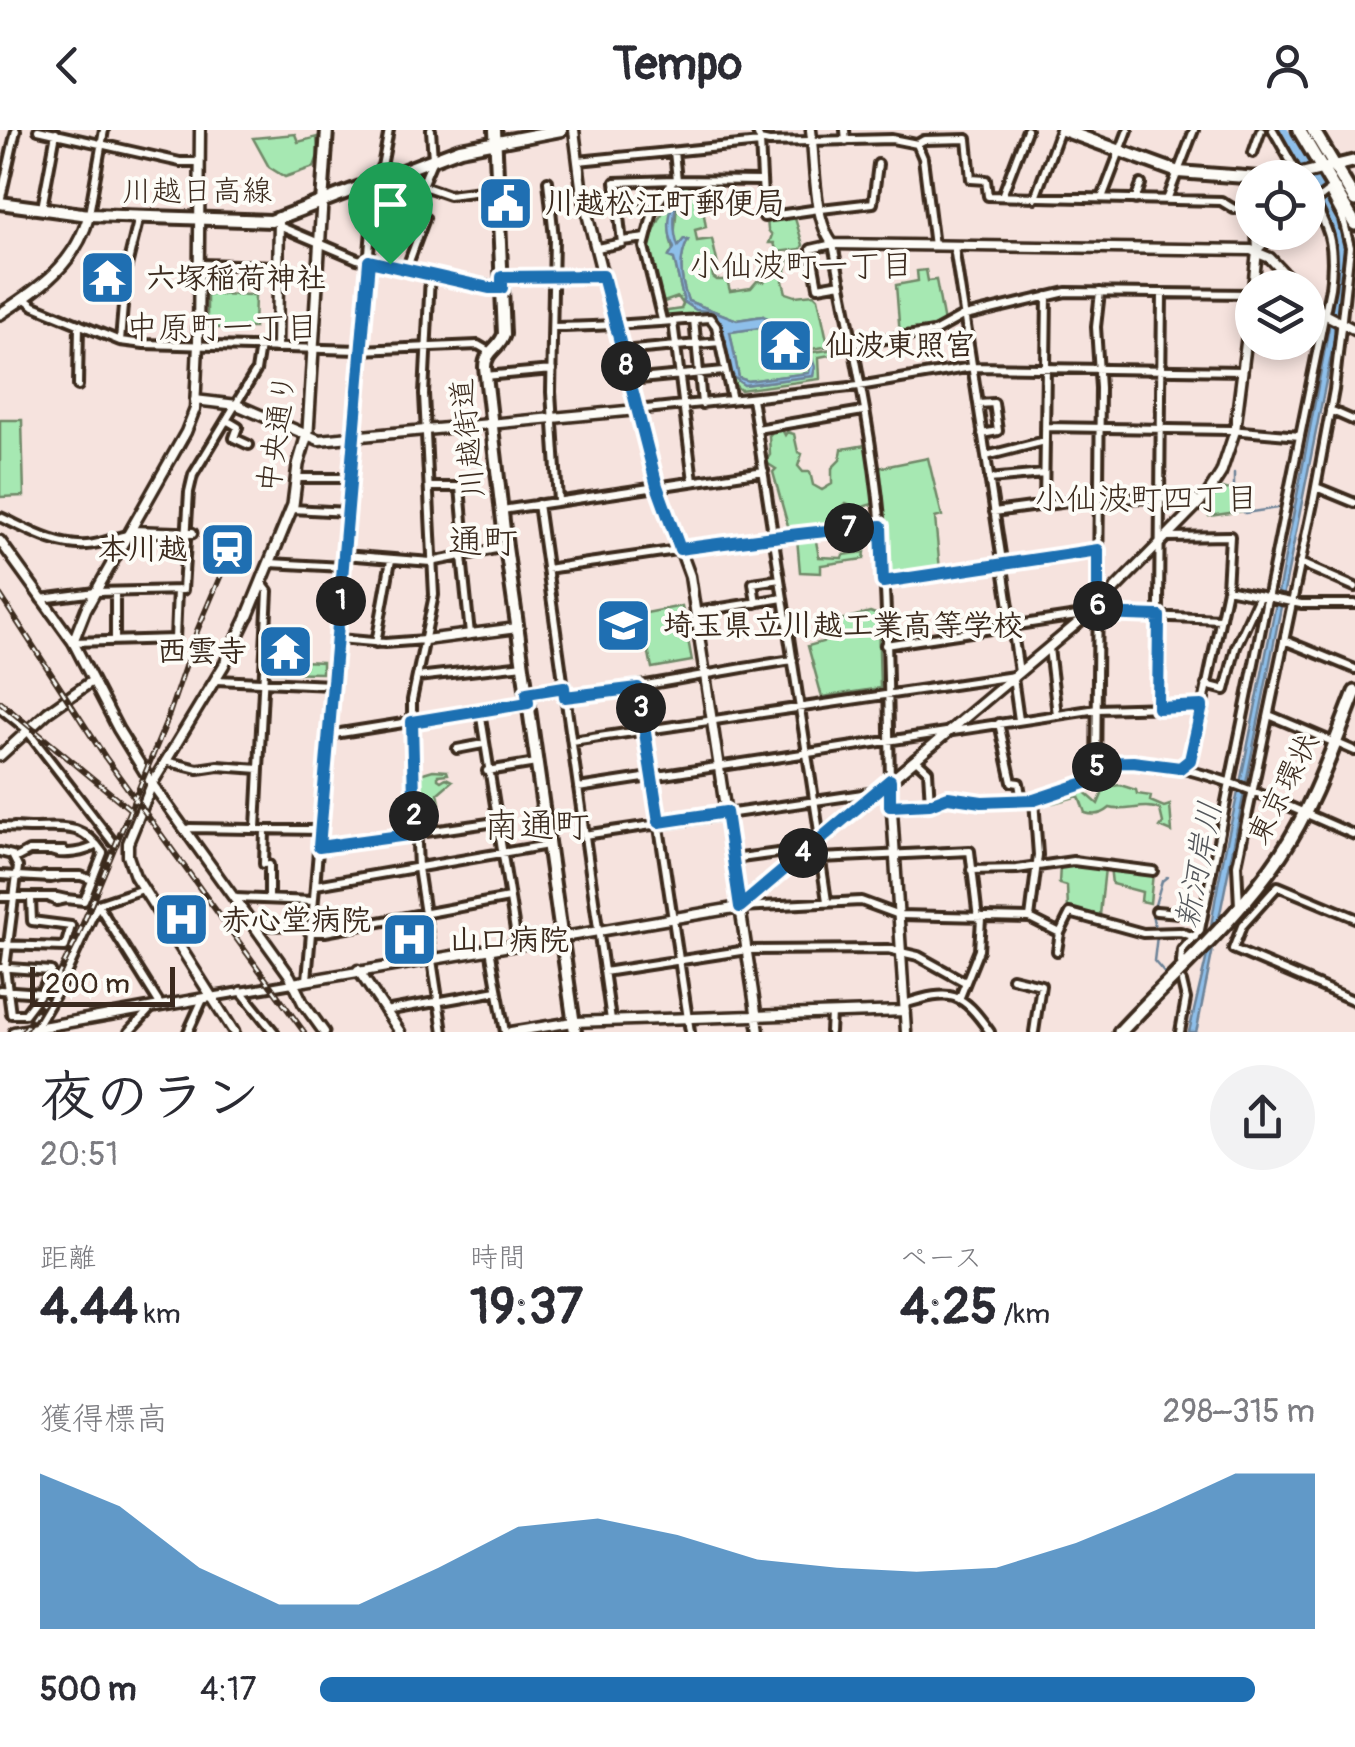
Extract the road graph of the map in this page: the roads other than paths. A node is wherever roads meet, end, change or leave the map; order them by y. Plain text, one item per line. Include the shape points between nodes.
1 (16, 130) edge
2 (38, 130) edge
3 (104, 130) edge
4 (200, 130) edge
5 (327, 130) edge
6 (389, 130) edge
7 (431, 130) edge
8 (560, 130) edge
9 (574, 130) edge
10 (756, 130) edge
11 (811, 130) edge
12 (845, 130) edge
13 (1027, 130) edge
14 (1061, 130) edge
15 (1128, 130) edge
16 (1194, 130) edge
17 (1246, 130) edge
18 (1273, 130) edge
19 (1299, 130) edge
20 (1313, 130) edge
21 (1260, 133) edge
22 (56, 134) junction
23 (496, 135) edge
24 (846, 140) junction
25 (102, 142) junction
26 (760, 142) junction
27 (812, 142) junction
28 (917, 144) junction
29 (1119, 151) junction
30 (674, 152) junction
31 (1253, 152) dead end
32 (433, 159) junction
33 (1300, 160) edge
34 (1308, 160) edge
35 (1312, 160) edge
36 (578, 161) junction
37 (200, 162) junction
38 (878, 164) dead end
39 (1354, 166) edge
40 (381, 167) junction
41 (1325, 171) edge
42 (1178, 172) junction
43 (394, 174) junction
44 (1235, 176) edge
45 (1325, 178) edge
46 (1325, 179) edge
47 (378, 180) junction
48 (548, 180) dead end
49 (676, 180) junction
50 (762, 181) junction
51 (1140, 184) dead end
52 (423, 186) junction
53 (1325, 187) edge
54 (498, 189) junction
55 (1329, 191) junction
56 (1353, 193) edge
57 (1325, 194) edge
58 (1002, 196) junction
59 (1035, 198) junction
60 (1102, 198) junction
61 (1136, 200) junction
62 (1168, 200) junction
63 (0, 202) edge
64 (322, 203) junction
65 (42, 208) junction
66 (654, 208) junction
67 (619, 209) junction
68 (821, 209) junction
69 (1235, 209) edge
70 (89, 215) junction
71 (139, 218) junction
72 (200, 219) junction
73 (1354, 219) edge
74 (279, 223) junction
75 (1325, 223) edge
76 (646, 238) junction
77 (622, 241) junction
78 (1352, 241) edge
79 (319, 243) junction
80 (833, 244) junction
81 (954, 246) junction
82 (934, 247) junction
83 (596, 248) junction
84 (1257, 251) junction
85 (369, 261) junction
86 (199, 264) junction
87 (279, 266) junction
88 (406, 268) junction
89 (1255, 270) edge
90 (1281, 270) edge
91 (430, 276) junction
92 (603, 276) junction
93 (554, 278) junction
94 (502, 283) junction
95 (841, 283) junction
96 (1100, 292) junction
97 (1162, 292) junction
98 (1235, 292) edge
99 (1047, 296) junction
100 (24, 298) junction
101 (0, 314) edge
102 (1325, 314) joint
103 (965, 316) junction
104 (662, 320) junction
105 (694, 320) junction
106 (673, 322) junction
107 (1340, 322) junction
108 (79, 324) junction
109 (615, 326) junction
110 (554, 327) junction
111 (1355, 330) edge
112 (120, 341) junction
113 (720, 342) junction
114 (198, 344) junction
115 (696, 344) junction
116 (851, 344) junction
117 (260, 346) junction
118 (427, 346) junction
119 (676, 346) junction
120 (278, 347) junction
121 (314, 348) junction
122 (360, 350) junction
123 (622, 351) junction
124 (490, 352) junction
125 (1244, 360) edge
126 (1316, 360) edge
127 (972, 367) junction
128 (1046, 368) junction
129 (1099, 368) junction
130 (1162, 369) junction
131 (552, 370) junction
132 (724, 371) junction
133 (1243, 371) junction
134 (699, 373) junction
135 (486, 376) junction
136 (678, 376) junction
137 (630, 380) junction
138 (78, 386) dead end
139 (859, 386) junction
140 (752, 398) junction
141 (195, 400) junction
142 (732, 400) junction
143 (702, 404) junction
144 (978, 404) junction
145 (237, 405) junction
146 (682, 406) junction
147 (637, 410) junction
148 (1330, 410) junction
149 (864, 411) junction
150 (552, 417) junction
151 (1355, 420) edge
152 (491, 424) junction
153 (226, 425) junction
154 (1045, 428) junction
155 (1098, 428) junction
156 (757, 429) junction
157 (1161, 429) junction
158 (428, 430) junction
159 (1235, 431) junction
160 (982, 434) junction
161 (1300, 436) junction
162 (307, 437) junction
163 (354, 437) junction
164 (1045, 440) junction
165 (249, 445) dead end
166 (986, 456) junction
167 (764, 471) junction
168 (1044, 474) junction
169 (296, 478) junction
170 (350, 478) junction
171 (990, 479) junction
172 (693, 481) junction
173 (657, 486) junction
174 (1316, 486) junction
175 (430, 487) junction
176 (1098, 498) junction
177 (1160, 499) junction
178 (1195, 499) dead end
179 (558, 501) junction
180 (1355, 503) edge
181 (538, 504) junction
182 (1044, 506) junction
183 (292, 510) junction
184 (502, 510) junction
185 (348, 512) junction
186 (994, 512) junction
187 (0, 518) edge
188 (881, 526) junction
189 (130, 533) junction
190 (190, 534) junction
191 (774, 536) junction
192 (1168, 536) junction
193 (0, 541) edge
194 (1160, 544) junction
195 (506, 547) junction
196 (680, 549) junction
197 (1098, 550) junction
198 (464, 555) junction
199 (344, 556) junction
200 (391, 560) junction
201 (431, 562) junction
202 (270, 563) junction
203 (1300, 563) junction
204 (1003, 565) junction
205 (344, 567) junction
206 (547, 569) junction
207 (780, 579) junction
208 (262, 582) junction
209 (883, 582) junction
210 (1355, 587) edge
211 (1227, 589) junction
212 (177, 590) junction
213 (96, 592) junction
214 (115, 592) junction
215 (783, 598) junction
216 (1265, 598) junction
217 (41, 599) junction
218 (756, 603) junction
219 (1291, 603) junction
220 (1355, 604) edge
221 (1098, 610) junction
222 (696, 612) junction
223 (248, 616) joint
224 (1159, 616) junction
225 (1084, 618) junction
226 (1220, 618) junction
227 (1012, 626) junction
228 (518, 628) junction
229 (470, 634) junction
230 (338, 639) junction
231 (115, 640) junction
232 (426, 640) junction
233 (1284, 640) junction
234 (73, 642) junction
235 (376, 642) junction
236 (885, 645) junction
237 (1049, 646) junction
238 (793, 660) junction
239 (522, 666) junction
240 (1355, 669) edge
241 (705, 673) junction
242 (1016, 675) junction
243 (417, 677) junction
244 (216, 680) junction
245 (92, 681) junction
246 (264, 684) junction
247 (333, 685) junction
248 (1206, 685) junction
249 (564, 687) junction
250 (638, 688) junction
251 (887, 692) junction
252 (1355, 692) edge
253 (565, 697) junction
254 (527, 698) junction
255 (1202, 706) junction
256 (800, 707) junction
257 (1355, 707) edge
258 (0, 708) edge
259 (1158, 708) junction
260 (1097, 709) junction
261 (480, 711) junction
262 (1057, 715) junction
263 (1270, 715) junction
264 (712, 720) junction
265 (1019, 720) junction
266 (412, 722) junction
267 (999, 723) junction
268 (644, 730) junction
269 (27, 731) junction
270 (950, 731) junction
271 (328, 734) junction
272 (889, 740) junction
273 (571, 741) junction
274 (483, 744) junction
275 (1337, 744) junction
276 (457, 748) dead end
277 (1355, 751) edge
278 (806, 752) junction
279 (0, 756) edge
280 (915, 759) junction
281 (164, 761) junction
282 (536, 763) junction
283 (1097, 763) junction
284 (719, 766) junction
285 (1180, 768) junction
286 (260, 769) junction
287 (488, 770) junction
288 (650, 777) junction
289 (890, 780) junction
290 (152, 784) junction
291 (1231, 784) junction
292 (578, 788) junction
293 (1253, 791) junction
294 (876, 792) junction
295 (814, 799) junction
296 (1034, 800) junction
297 (1022, 801) junction
298 (930, 804) junction
299 (890, 806) junction
300 (726, 812) junction
301 (1306, 814) junction
302 (496, 822) junction
303 (659, 822) junction
304 (0, 827) edge
305 (256, 828) junction
306 (186, 830) junction
307 (320, 830) junction
308 (265, 831) junction
309 (415, 834) junction
310 (584, 834) junction
311 (1355, 835) edge
312 (819, 839) junction
313 (113, 842) dead end
314 (97, 844) junction
315 (548, 845) junction
316 (319, 847) junction
317 (807, 849) junction
318 (0, 852) edge
319 (502, 854) junction
320 (892, 854) junction
321 (16, 858) junction
322 (820, 858) junction
323 (733, 859) junction
324 (1038, 867) junction
325 (418, 868) junction
326 (971, 870) junction
327 (1153, 870) dead end
328 (0, 875) edge
329 (18, 875) junction
330 (92, 880) junction
331 (316, 885) junction
332 (144, 890) junction
333 (0, 898) edge
334 (16, 898) junction
335 (31, 898) junction
336 (235, 898) junction
337 (509, 898) junction
338 (269, 899) junction
339 (313, 901) junction
340 (827, 901) junction
341 (98, 904) junction
342 (740, 907) junction
343 (1156, 911) dead end
344 (425, 913) junction
345 (1203, 914) junction
346 (898, 915) junction
347 (673, 917) junction
348 (1232, 917) junction
349 (1030, 918) junction
350 (1355, 918) edge
351 (979, 919) junction
352 (0, 922) edge
353 (12, 922) junction
354 (255, 926) junction
355 (310, 928) junction
356 (598, 930) junction
357 (1060, 933) junction
358 (562, 936) junction
359 (1196, 937) junction
360 (517, 943) junction
361 (4, 946) edge
362 (490, 948) junction
363 (747, 950) junction
364 (1056, 951) dead end
365 (902, 954) junction
366 (432, 958) junction
367 (680, 960) junction
368 (1187, 962) junction
369 (2, 968) edge
370 (358, 970) junction
371 (604, 972) junction
372 (1012, 978) dead end
373 (307, 980) junction
374 (966, 982) junction
375 (1182, 982) dead end
376 (294, 983) junction
377 (3, 990) edge
378 (241, 991) junction
379 (497, 991) junction
380 (41, 993) junction
381 (960, 997) junction
382 (207, 998) junction
383 (1355, 1000) edge
384 (439, 1001) junction
385 (157, 1007) junction
386 (904, 1007) junction
387 (385, 1010) junction
388 (831, 1013) junction
389 (757, 1016) junction
390 (688, 1018) junction
391 (610, 1020) junction
392 (624, 1020) junction
393 (574, 1027) edge
394 (35, 1030) edge
395 (191, 1030) edge
396 (270, 1030) edge
397 (14, 1032) edge
398 (129, 1032) edge
399 (234, 1032) edge
400 (324, 1032) edge
401 (400, 1032) edge
402 (443, 1032) edge
403 (508, 1032) edge
404 (625, 1032) edge
405 (690, 1032) edge
406 (760, 1032) edge
407 (830, 1032) edge
408 (906, 1032) edge
409 (990, 1032) edge
410 (1034, 1032) edge
411 (1124, 1032) edge
412 (1180, 1032) edge

1 - 63 street
2 - 22 street
3 - 25 street
4 - 37 street
5 - 64 main road, 中央通り
6 - 40 street
7 - 32 street
8 - 23 main road, 川越日高線
9 - 36 street
10 - 26 street
11 - 27 street
12 - 24 street
13 - 58 street
14 - 29 main road
14 - 59 street
15 - 29 street
16 - 42 street
17 - 21 street
18 - 33 street
19 - 34 highway
20 - 35 highway
21 - 31 street
22 - 25 street
22 - 65 street
23 - 32 main road, 川越日高線
23 - 54 main road, 川越街道
24 - 27 street
24 - 28 street
25 - 37 street
25 - 70 street
26 - 27 street
26 - 30 street
26 - 50 street
27 - 68 street
28 - 58 street via 967,139 970,179 986,180 987,195
28 - 82 street
29 - 42 main road
29 - 60 street
30 - 36 street
30 - 49 street
32 - 43 main road, 川越日高線
32 - 52 street
36 - 83 street
37 - 72 street
38 - 68 street via 874,203
39 - 41 main road
40 - 43 street
40 - 47 street
42 - 44 main road
42 - 62 street
43 - 47 main road, 川越日高線
43 - 52 street
45 - 73 highway via 1337,183
46 - 56 highway
47 - 64 main road, 川越日高線
47 - 85 street
48 - 93 street
49 - 50 street
49 - 66 street
49 - 67 street via 615,182
50 - 68 street via 764,217
51 - 61 street
52 - 54 street via 449,195
52 - 88 street via 412,209 425,218
53 - 55 highway
54 - 94 main road, 川越街道
55 - 57 street
55 - 73 highway
55 - 78 street
58 - 59 street
59 - 60 street
60 - 61 street
61 - 62 street
62 - 69 street via 1221,201
63 - 65 main road, 川越日高線
64 - 74 main road, 川越日高線
64 - 79 main road, 中央通り
65 - 70 main road, 川越日高線
66 - 67 street
66 - 76 street
67 - 77 street
68 - 80 street
70 - 71 main road, 川越日高線
70 - 100 main road via 68,260
71 - 72 main road, 川越日高線
71 - 112 street
72 - 74 main road, 川越日高線
72 - 86 street
74 - 79 street
74 - 87 street
75 - 102 street via 1333,248
76 - 77 street
76 - 104 street
77 - 83 street
78 - 107 street
79 - 85 street
79 - 121 main road, 中央通り
80 - 82 street
80 - 95 street
80 - 95 street via 811,249 815,280 818,287
81 - 82 street
81 - 84 street
81 - 103 street
83 - 92 street
84 - 89 street
84 - 90 street
85 - 88 street
85 - 122 street
86 - 87 street
86 - 114 street
87 - 120 street
88 - 91 street
91 - 94 street
91 - 118 street
92 - 93 street
92 - 109 street
93 - 94 street
93 - 110 street
94 - 124 main road, 川越街道 via 504,338
95 - 116 street
96 - 97 street
96 - 99 street
96 - 129 street
97 - 98 street
97 - 130 street
99 - 103 street
99 - 128 street
100 - 101 main road
100 - 108 street
102 - 107 street
103 - 116 street via 934,332
103 - 127 street
104 - 106 street
104 - 109 street
105 - 106 street
105 - 113 street via 712,320
105 - 115 street
106 - 119 street
107 - 111 street
107 - 148 street
108 - 112 street
108 - 138 street
109 - 110 street
109 - 123 street
110 - 131 street
112 - 114 street
113 - 115 street
113 - 132 street
114 - 117 street
114 - 141 street
115 - 119 street
115 - 134 street
116 - 139 street
117 - 120 street
117 - 145 street via 257,368
118 - 122 street
118 - 124 street via 478,345
118 - 158 street
119 - 123 street
119 - 136 street
120 - 121 street
121 - 122 street
121 - 162 main road, 中央通り
122 - 163 street
123 - 137 street
124 - 135 main road, 川越街道
125 - 133 street
126 - 161 street
127 - 128 street
127 - 139 street
127 - 144 street
128 - 129 street
128 - 154 street
129 - 130 street
129 - 155 street
130 - 133 street
130 - 157 street
131 - 135 street
131 - 150 street
132 - 134 street
132 - 142 street
133 - 159 street
134 - 136 street
134 - 143 street
135 - 152 main road, 川越街道
136 - 137 street
136 - 146 street
137 - 147 street
139 - 140 street
139 - 149 street
140 - 142 street
140 - 156 street
141 - 145 street
141 - 189 street via 186,432
142 - 143 street
143 - 146 street
144 - 160 street
144 - 160 street via 994,403 998,431
145 - 153 street
145 - 162 street
146 - 147 street
146 - 172 street
147 - 150 street
147 - 173 street
148 - 151 street
148 - 174 street
149 - 156 street
149 - 188 street
150 - 152 street
150 - 179 street
152 - 158 street
152 - 184 main road, 川越街道
153 - 165 street via 238,426 234,438
153 - 190 street via 194,475
154 - 155 street
154 - 164 street
155 - 157 street
155 - 176 street
156 - 167 street
157 - 159 street
157 - 177 street
158 - 163 street
158 - 175 street
159 - 161 street
159 - 192 street via 1218,479
160 - 166 street
161 - 216 street
162 - 163 street
162 - 169 main road, 中央通り
163 - 170 street
164 - 166 street
164 - 168 street
166 - 171 street
167 - 172 street
167 - 191 street
168 - 171 street
168 - 182 street
169 - 170 street
169 - 183 main road, 中央通り
170 - 185 street
171 - 186 street
172 - 173 street
173 - 179 street
173 - 196 street
174 - 180 street
174 - 203 street
175 - 198 street via 460,487
175 - 201 street
176 - 177 street
176 - 182 street
176 - 197 street
177 - 178 street
177 - 194 street
179 - 181 street
181 - 184 street
181 - 206 street
182 - 186 street
183 - 185 street
183 - 202 main road, 中央通り
184 - 195 main road, 川越街道
185 - 199 street
186 - 204 street
187 - 189 street via 70,544
188 - 191 street
188 - 209 street
189 - 190 street
189 - 213 street
190 - 212 street via 184,590
191 - 196 street
191 - 207 street
192 - 194 street
192 - 211 street via 1229,534
193 - 217 street
194 - 221 street
194 - 224 street
195 - 198 street
195 - 228 main road, 川越街道
196 - 206 street
196 - 222 street
197 - 204 street
197 - 221 street
198 - 201 street
198 - 229 street
199 - 200 street
199 - 205 street
200 - 201 street
200 - 235 street
201 - 232 street via 434,595
202 - 205 street
202 - 208 main road, 中央通り
203 - 210 street
203 - 219 street
204 - 209 street
204 - 227 street
205 - 230 street
206 - 249 street
207 - 215 street
207 - 218 street via 753,583
208 - 223 main road, 中央通り
208 - 246 street via 268,590
209 - 236 street
211 - 216 street
211 - 226 street
212 - 214 street
212 - 231 street via 175,639
213 - 214 street
213 - 217 street
213 - 234 street
214 - 231 street
215 - 218 street
215 - 238 street
216 - 219 street
216 - 248 street via 1236,647 1225,690
216 - 291 street
217 - 234 street
218 - 222 street
219 - 220 street
219 - 233 street
221 - 224 street
221 - 225 street
221 - 260 street
222 - 241 street
223 - 244 street
224 - 226 street
224 - 259 street
225 - 227 street
225 - 237 street
226 - 248 street
227 - 236 street
227 - 242 street
228 - 229 street
228 - 239 main road, 川越街道
229 - 232 street
230 - 235 street
230 - 247 street
231 - 234 street
232 - 235 street
232 - 243 street
233 - 240 street
233 - 263 street
234 - 245 street
236 - 251 street
237 - 242 street
237 - 262 street
238 - 241 street
238 - 256 street
239 - 243 street
239 - 254 main road, 川越街道
241 - 250 street
241 - 264 street
242 - 251 street
242 - 265 street
242 - 270 street
243 - 266 street
244 - 246 street
244 - 281 street
245 - 269 street
245 - 290 street
246 - 247 street
246 - 286 street
247 - 271 street
248 - 255 street
249 - 253 street
249 - 254 street
250 - 253 street
250 - 268 street
251 - 256 street
251 - 272 street
252 - 275 highway, 東京環状
253 - 273 street
254 - 261 street
254 - 282 main road, 川越街道
255 - 259 street
255 - 285 street via 1190,760
256 - 264 street
256 - 278 street
257 - 275 highway, 東京環状
258 - 269 street
259 - 260 street
260 - 262 street
260 - 283 street
261 - 266 street
261 - 274 street
262 - 265 street
263 - 275 street
263 - 293 street
264 - 268 street
264 - 284 street
265 - 267 street
266 - 271 street
266 - 309 street
267 - 270 street
267 - 297 street
268 - 273 street
268 - 288 street
269 - 279 street
269 - 313 street
270 - 272 street
270 - 280 street
271 - 307 street
272 - 278 street
272 - 289 street
273 - 292 street
274 - 276 street
274 - 287 street
275 - 277 street
275 - 301 highway, 東京環状
278 - 284 street
278 - 295 street
280 - 289 street
280 - 298 street via 928,772
281 - 286 street via 198,770
281 - 290 street
282 - 287 street
282 - 315 main road, 川越街道
283 - 285 street
283 - 296 street via 1094,780
284 - 288 street
284 - 300 street
285 - 291 street
286 - 305 street
287 - 302 street
288 - 292 street
288 - 303 street
289 - 294 street
289 - 299 street
290 - 306 street
290 - 332 street via 128,849
291 - 293 street
291 - 345 street
292 - 310 street
293 - 301 street
293 - 348 street
294 - 295 street
294 - 312 street
295 - 300 street
295 - 312 street
296 - 297 street
296 - 324 street
297 - 298 street via 948,797
298 - 299 street
299 - 320 street
300 - 303 street
300 - 323 street
301 - 311 street
301 - 348 highway, 東京環状
301 - 348 highway, 東京環状 via 1277,869
302 - 309 street
302 - 319 street
303 - 310 street
303 - 347 street
304 - 314 street via 71,828
305 - 306 street
305 - 308 street
306 - 336 street
307 - 308 street
307 - 316 street
308 - 338 street
309 - 316 street
309 - 325 street
310 - 356 street
312 - 317 street
312 - 322 street
314 - 321 street via 86,852 30,851
314 - 330 street via 103,853
315 - 319 street
315 - 358 main road, 川越街道
316 - 331 street
317 - 323 street
317 - 342 street
318 - 321 street
319 - 325 street
319 - 337 street
320 - 322 street
320 - 326 street via 970,851
320 - 346 street
321 - 329 street
322 - 340 street
323 - 342 street
324 - 326 street
324 - 327 street via 1073,861
324 - 349 street
325 - 331 street
325 - 344 street
326 - 351 street
328 - 329 street
329 - 330 street
329 - 334 street
330 - 335 street via 82,902
331 - 339 street
332 - 341 street
332 - 382 street
333 - 334 street
334 - 335 street
334 - 353 street
335 - 361 street via 32,921 71,926 65,947
336 - 338 street
336 - 354 street
337 - 344 street
337 - 360 street
338 - 339 street
339 - 355 street
340 - 342 street
340 - 346 street via 862,900
341 - 385 street
341 - 394 street
342 - 347 street
342 - 363 street
343 - 345 street
344 - 355 street via 325,932
344 - 366 street
345 - 359 street
346 - 351 street
346 - 365 street
347 - 356 street
347 - 367 street
348 - 368 highway, 東京環状
349 - 351 street
349 - 357 street
350 - 383 street via 1278,886 1242,926 1232,950
351 - 374 street via 980,950
352 - 353 street
353 - 361 street
354 - 355 street
354 - 376 street
355 - 373 street
356 - 358 street
356 - 371 street
357 - 359 street via 1070,913 1143,933
357 - 364 street
358 - 360 street
358 - 393 main road, 川越街道
359 - 368 street via 1182,950
360 - 362 street
361 - 369 street
362 - 366 street
362 - 379 street
363 - 365 street
363 - 367 street
363 - 389 street
365 - 374 street
365 - 386 street
366 - 370 street
366 - 384 street
367 - 371 street
367 - 390 street
368 - 411 highway, 東京環状
369 - 377 street
369 - 380 street via 51,971
370 - 373 street
370 - 387 street
371 - 391 street
372 - 410 street via 1041,985
373 - 376 street
374 - 381 street
375 - 412 street
376 - 378 street
376 - 400 street
377 - 380 street
377 - 380 street via 11,1014 28,1012
378 - 382 street
378 - 396 street
379 - 384 street
379 - 403 street
381 - 386 street via 940,993
381 - 409 street
382 - 385 street
382 - 395 street
382 - 399 street
384 - 387 street
384 - 402 street
385 - 394 street
385 - 398 street
386 - 388 street
386 - 408 street
387 - 401 street
388 - 389 street
388 - 407 street
389 - 390 street
389 - 406 street
390 - 392 street
390 - 405 street
391 - 392 street
391 - 393 street
392 - 404 street
393 - 403 street
394 - 397 street

